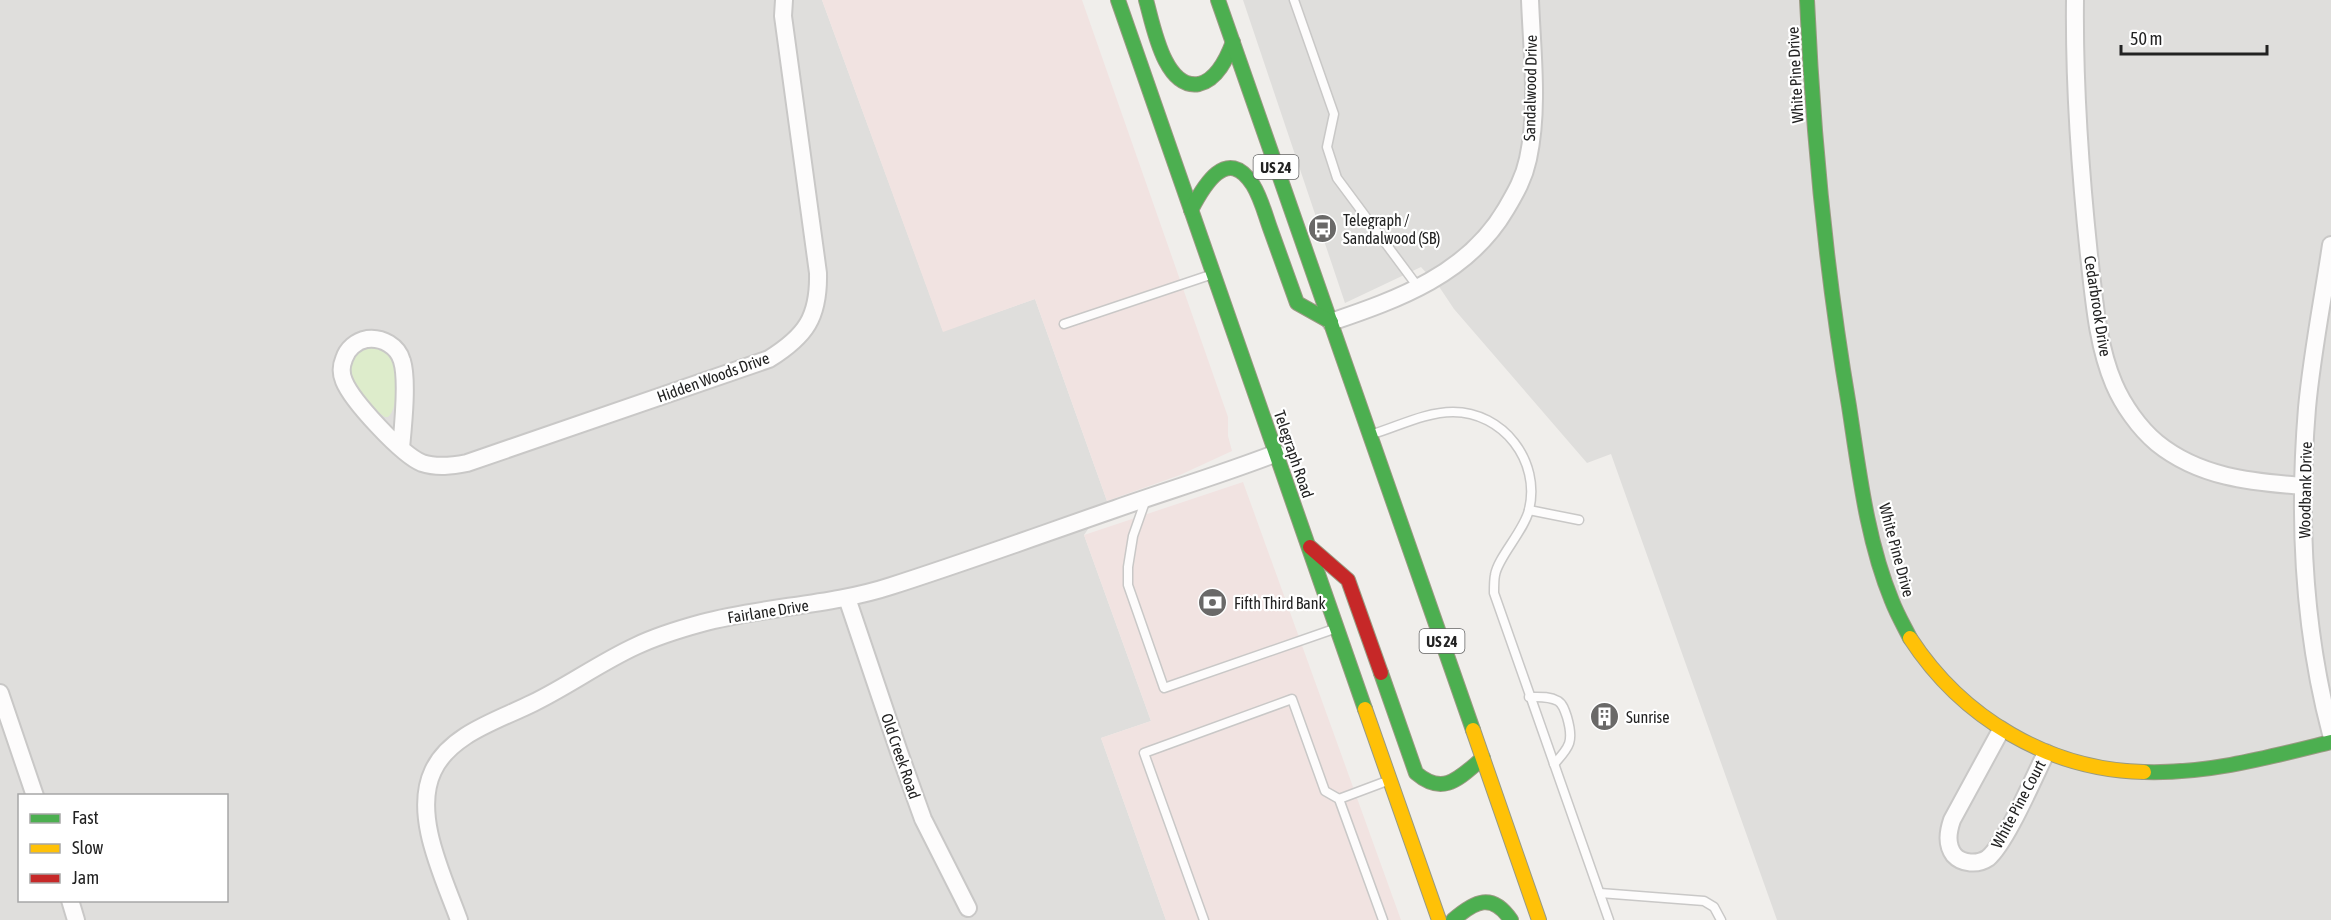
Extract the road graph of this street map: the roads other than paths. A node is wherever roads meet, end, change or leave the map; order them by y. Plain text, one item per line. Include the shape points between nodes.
1 (784, 0) edge
2 (1118, 0) edge
3 (1146, 0) edge
4 (1218, 0) edge
5 (1294, 0) edge
6 (1530, 0) edge
7 (1807, 0) edge
8 (2075, 0) edge
9 (1233, 42) junction
10 (1191, 210) junction
11 (2331, 245) edge
12 (1214, 274) junction
13 (1419, 288) junction
14 (1331, 322) junction
15 (1064, 324) dead end
16 (1370, 435) junction
17 (401, 448) junction
18 (1277, 453) junction
19 (2302, 486) junction
20 (1146, 499) junction
21 (1529, 510) junction
22 (1579, 520) dead end
23 (1309, 546) junction
24 (848, 598) junction
25 (1337, 628) junction
26 (0, 693) edge
27 (1529, 697) junction
28 (2001, 730) junction
29 (2331, 734) edge
30 (2331, 742) edge
31 (2046, 753) junction
32 (1483, 758) junction
33 (1554, 764) junction
34 (1390, 780) junction
35 (35, 794) edge
36 (1340, 798) junction
37 (1600, 894) junction
38 (70, 902) edge
39 (968, 908) dead end
40 (76, 920) edge
41 (459, 920) edge
42 (1204, 920) edge
43 (1383, 920) edge
44 (1439, 920) edge
45 (1453, 920) edge
46 (1511, 920) edge
47 (1539, 920) edge
48 (1609, 920) edge
49 (1721, 920) edge

1 - 17 street, Hidden Woods Drive via 818,273 819,294 803,333 769,359 467,463 450,466 422,462
2 - 10 main road, Telegraph Road
3 - 9 main road via 1168,63 1183,82 1192,85 1212,77 1226,61
4 - 9 main road, US 24
5 - 13 lane via 1334,114 1327,147 1337,178
6 - 13 street, Sandalwood Drive via 1532,130 1522,183 1489,233 1454,267
7 - 28 main road, White Pine Drive via 1812,104 1836,322 1877,549 1893,602 1918,651 1976,712
8 - 19 street, Cedarbrook Drive via 2077,130 2086,230 2099,333 2114,385 2155,442 2196,467 2238,479
9 - 14 main road, US 24
10 - 12 main road, Telegraph Road
10 - 14 main road via 1211,176 1228,169 1243,172 1256,190 1297,303
11 - 19 street, Woodbank Drive via 2307,405
12 - 15 lane
12 - 18 main road, Telegraph Road
13 - 14 street, Sandalwood Drive
14 - 16 main road, US 24
16 - 21 lane via 1431,415 1454,412 1476,416 1500,427 1518,445 1529,470
16 - 32 main road, US 24
17 - 17 street, Hidden Woods Drive via 374,421 344,381 343,359 362,340 383,340 395,348 402,361
18 - 20 street, Fairlane Drive
18 - 23 main road, Telegraph Road
19 - 29 street, Woodbank Drive via 2308,607
20 - 24 street, Fairlane Drive
20 - 25 lane via 1133,536 1128,585 1164,688
21 - 22 lane
21 - 27 lane via 1495,572 1494,593
23 - 25 main road, Telegraph Road
23 - 32 main road via 1348,580 1416,773 1428,783 1448,784
24 - 39 street, Old Creek Road via 923,819
24 - 41 street, Fairlane Drive via 744,613 636,646 446,750 433,770 426,808 429,832
25 - 34 main road, Telegraph Road
26 - 35 street
27 - 33 lane
27 - 33 lane via 1556,700 1565,711 1571,731 1568,748
28 - 31 main road, White Pine Drive
28 - 31 street, White Pine Court via 1952,820 1949,843 1958,858 1982,861 1994,851
30 - 31 main road, White Pine Drive via 2220,767 2165,773 2115,770
32 - 47 main road, US 24
33 - 37 lane
34 - 36 lane
34 - 44 main road, Telegraph Road
36 - 42 lane via 1325,791 1292,699 1144,753
36 - 43 lane
37 - 48 lane
37 - 49 lane via 1704,901 1714,907
38 - 40 street
45 - 46 main road via 1473,904 1488,901 1501,906

